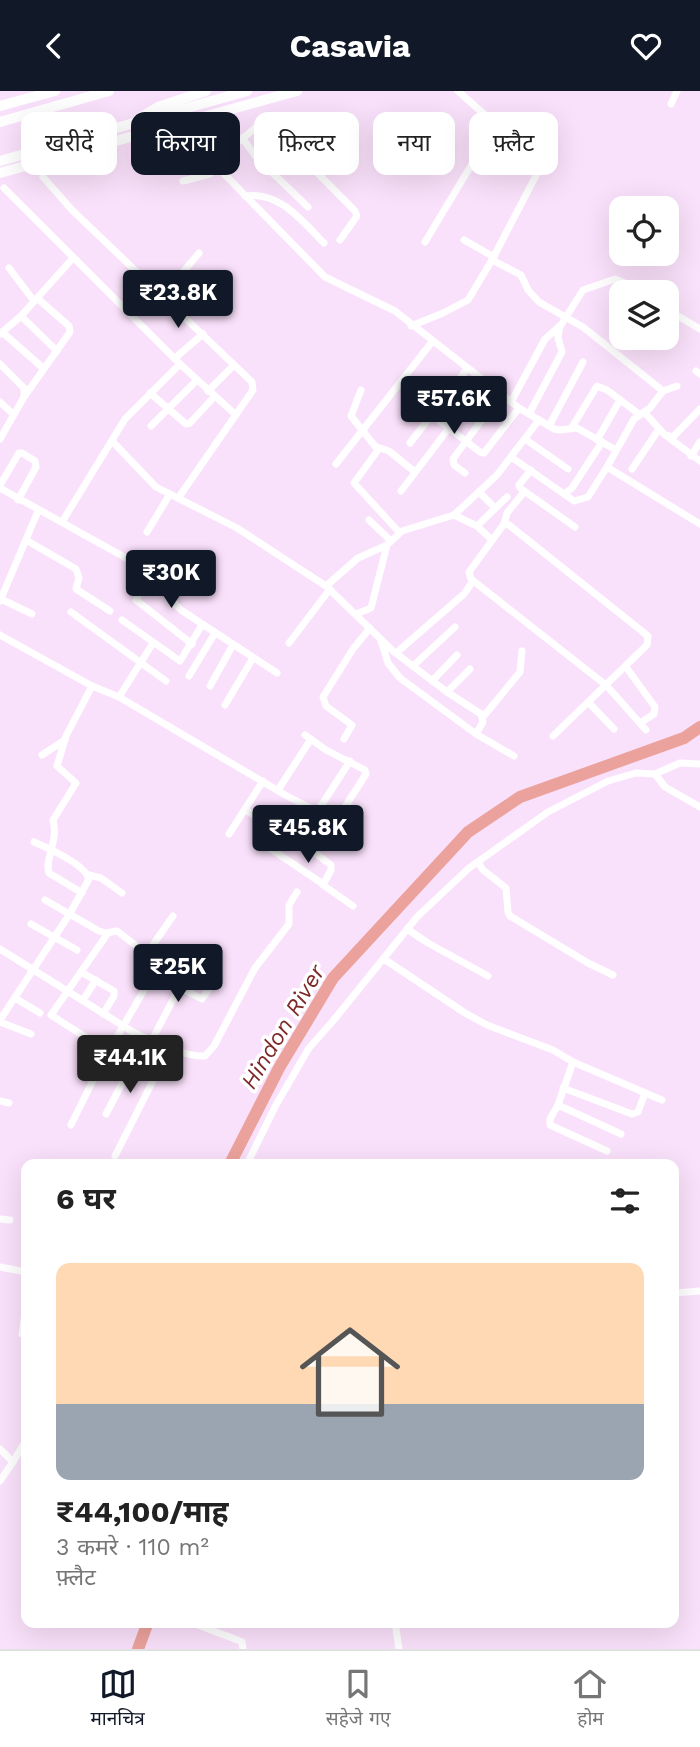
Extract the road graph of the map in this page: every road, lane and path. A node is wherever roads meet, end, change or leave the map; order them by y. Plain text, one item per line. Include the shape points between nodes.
1 (55, 91) edge
2 (109, 91) edge
3 (206, 91) edge
4 (247, 91) edge
5 (297, 91) edge
6 (458, 91) edge
7 (677, 91) edge
8 (671, 104) dead end
9 (0, 106) edge
10 (482, 112) edge
11 (0, 122) edge
12 (130, 125) junction
13 (254, 129) edge
14 (243, 139) junction
15 (240, 141) edge
16 (0, 160) edge
17 (469, 169) edge
18 (0, 173) edge
19 (205, 175) edge
20 (225, 175) edge
21 (319, 175) edge
22 (536, 175) edge
23 (43, 177) dead end
24 (183, 181) dead end
25 (4, 188) dead end
26 (246, 196) junction
27 (308, 207) dead end
28 (340, 240) dead end
29 (464, 240) dead end
30 (324, 243) dead end
31 (425, 243) dead end
32 (199, 253) dead end
33 (73, 258) junction
34 (493, 258) junction
35 (9, 268) dead end
36 (609, 280) edge
37 (165, 299) junction
38 (35, 300) junction
39 (21, 316) junction
40 (566, 317) junction
41 (679, 317) edge
42 (561, 325) junction
43 (411, 326) junction
44 (700, 329) edge
45 (1, 333) edge
46 (203, 334) junction
47 (432, 342) junction
48 (57, 351) junction
49 (178, 361) junction
50 (583, 362) dead end
51 (0, 364) edge
52 (234, 365) junction
53 (43, 368) junction
54 (467, 369) junction
55 (197, 380) junction
56 (677, 386) dead end
57 (361, 390) dead end
58 (663, 391) junction
59 (150, 393) junction
60 (211, 394) junction
61 (501, 394) junction
62 (24, 397) junction
63 (620, 400) junction
64 (0, 402) edge
65 (512, 402) junction
66 (519, 408) junction
67 (166, 409) junction
68 (700, 409) edge
69 (13, 414) junction
70 (529, 414) junction
71 (642, 414) junction
72 (236, 415) junction
73 (432, 415) junction
74 (539, 420) junction
75 (151, 426) dead end
76 (549, 426) junction
77 (449, 428) junction
78 (572, 428) junction
79 (659, 429) junction
80 (362, 431) junction
81 (668, 437) junction
82 (0, 439) edge
83 (525, 439) junction
84 (599, 441) junction
85 (113, 442) junction
86 (467, 442) junction
87 (700, 442) edge
88 (410, 443) dead end
89 (377, 447) junction
90 (616, 450) junction
91 (691, 456) junction
92 (511, 457) junction
93 (700, 461) edge
94 (336, 464) dead end
95 (607, 467) junction
96 (568, 469) dead end
97 (632, 469) dead end
98 (531, 470) junction
99 (415, 472) junction
100 (465, 473) dead end
101 (0, 487) edge
102 (401, 491) dead end
103 (479, 492) junction
104 (524, 492) junction
105 (564, 494) junction
106 (174, 496) junction
107 (507, 497) dead end
108 (18, 500) junction
109 (495, 508) junction
110 (38, 511) junction
111 (454, 515) junction
112 (369, 520) dead end
113 (62, 522) junction
114 (504, 524) junction
115 (700, 524) edge
116 (477, 526) junction
117 (575, 527) dead end
118 (147, 532) dead end
119 (399, 532) junction
120 (26, 540) junction
121 (492, 540) junction
122 (389, 543) junction
123 (152, 576) junction
124 (474, 581) junction
125 (328, 588) junction
126 (0, 600) edge
127 (110, 611) dead end
128 (71, 612) dead end
129 (32, 614) dead end
130 (356, 614) junction
131 (122, 620) dead end
132 (202, 625) junction
133 (455, 627) dead end
134 (370, 628) junction
135 (215, 633) junction
136 (0, 635) edge
137 (381, 640) junction
138 (153, 643) junction
139 (289, 643) dead end
140 (192, 644) junction
141 (233, 645) junction
142 (522, 651) dead end
143 (396, 653) junction
144 (457, 655) dead end
145 (253, 658) junction
146 (140, 664) junction
147 (413, 666) junction
148 (625, 667) junction
149 (470, 669) dead end
150 (277, 673) dead end
151 (189, 676) dead end
152 (166, 681) dead end
153 (432, 681) junction
154 (92, 686) junction
155 (210, 686) dead end
156 (607, 686) junction
157 (447, 692) junction
158 (119, 697) junction
159 (460, 700) junction
160 (589, 703) junction
161 (225, 705) dead end
162 (446, 712) junction
163 (483, 717) junction
164 (614, 729) dead end
165 (476, 734) junction
166 (553, 736) dead end
167 (65, 739) junction
168 (344, 739) dead end
169 (42, 755) dead end
170 (514, 756) dead end
171 (350, 761) junction
172 (700, 764) edge
173 (655, 774) junction
174 (263, 781) junction
175 (278, 790) junction
176 (700, 807) edge
177 (246, 810) junction
178 (319, 813) junction
179 (276, 830) dead end
180 (229, 834) dead end
181 (34, 842) dead end
182 (265, 845) dead end
183 (53, 851) junction
184 (478, 862) junction
185 (89, 875) junction
186 (323, 884) junction
187 (297, 892) dead end
188 (82, 893) junction
189 (122, 893) dead end
190 (46, 900) dead end
191 (353, 906) dead end
192 (69, 915) junction
193 (173, 916) dead end
194 (32, 924) dead end
195 (407, 929) junction
196 (108, 933) junction
197 (54, 937) junction
198 (0, 949) edge
199 (77, 950) dead end
200 (384, 959) junction
201 (191, 965) dead end
202 (33, 969) junction
203 (81, 972) junction
204 (613, 975) dead end
205 (218, 976) dead end
206 (488, 976) dead end
207 (96, 979) junction
208 (179, 988) junction
209 (69, 991) junction
210 (15, 998) junction
211 (83, 1000) junction
212 (40, 1013) dead end
213 (103, 1014) junction
214 (0, 1021) edge
215 (123, 1026) junction
216 (31, 1034) dead end
217 (149, 1039) junction
218 (90, 1040) dead end
219 (170, 1047) junction
220 (573, 1062) junction
221 (563, 1088) junction
222 (645, 1093) junction
223 (662, 1100) dead end
224 (558, 1105) junction
225 (106, 1114) dead end
226 (71, 1125) dead end
227 (621, 1134) dead end
228 (607, 1151) dead end
229 (115, 1156) dead end
230 (249, 1159) edge
231 (0, 1219) edge
232 (10, 1220) dead end
233 (0, 1267) edge
234 (21, 1271) edge
235 (700, 1291) edge
236 (679, 1293) edge
237 (21, 1448) edge
238 (0, 1449) edge
239 (13, 1462) junction
240 (0, 1481) edge
241 (203, 1628) edge
242 (396, 1628) edge
243 (243, 1649) edge
244 (399, 1649) edge

1 - 9 main road
2 - 11 main road
3 - 12 main road via 158,107
4 - 12 main road
5 - 18 main road
6 - 10 street
7 - 8 street
12 - 16 main road
13 - 14 street
14 - 15 street
14 - 27 street
17 - 31 street
19 - 24 street
20 - 26 street
21 - 28 street via 355,211
22 - 34 street
23 - 37 street
25 - 33 street
26 - 30 street via 285,204
26 - 43 street via 325,277 395,311
29 - 34 street
32 - 37 street
33 - 38 street
33 - 49 street
34 - 40 street via 521,275 535,298
34 - 43 street via 468,299
35 - 38 street
36 - 40 street via 583,290
37 - 46 street
38 - 39 street
38 - 48 street via 71,329
39 - 45 street
39 - 48 street
40 - 42 street
40 - 58 street
41 - 44 street
42 - 65 street via 545,339
42 - 70 street via 562,352
43 - 47 street
45 - 53 street
46 - 49 street
46 - 52 street
47 - 54 street
47 - 80 street
48 - 53 street
49 - 55 street
49 - 59 street
50 - 76 street
51 - 62 street via 24,388
52 - 60 street
52 - 72 street via 254,386
53 - 62 street
54 - 61 street
54 - 73 street
55 - 60 street
55 - 67 street
56 - 58 street
57 - 80 street via 351,416
58 - 71 street
59 - 67 street
59 - 85 street via 125,419
60 - 67 street via 190,423
60 - 72 street
61 - 65 street
61 - 86 street
62 - 69 street
63 - 71 street
63 - 78 street via 597,386
63 - 84 street
64 - 69 street
65 - 66 street
66 - 70 street
66 - 86 street via 487,451 480,452
67 - 75 street
68 - 81 street via 676,435
69 - 82 street
70 - 74 street
71 - 79 street
71 - 90 street
72 - 106 street
73 - 77 street
73 - 88 street
74 - 76 street
74 - 83 street
76 - 78 street
77 - 86 street
77 - 99 street
78 - 84 street
79 - 81 street
79 - 97 street
80 - 89 street
80 - 94 street
81 - 91 street
83 - 92 street
83 - 96 street
84 - 90 street
84 - 105 street
85 - 106 street via 156,487
85 - 113 street
86 - 100 street via 452,463
87 - 91 street
89 - 99 street
89 - 119 street via 354,483
90 - 95 street
91 - 93 street
92 - 98 street
92 - 103 street
95 - 105 street via 584,499 574,501
95 - 115 street
98 - 104 street via 520,485
98 - 105 street
99 - 102 street
101 - 108 street
101 - 108 street via 19,453 35,461
103 - 109 street
103 - 111 street
104 - 114 street
104 - 117 street
106 - 118 street
106 - 125 street via 237,528
107 - 109 street
108 - 110 street
109 - 116 street
110 - 113 street
110 - 120 street
111 - 116 street
111 - 119 street
112 - 122 street
113 - 123 street
114 - 121 street
114 - 148 street via 648,636 648,645
116 - 121 street
119 - 122 street
120 - 126 street
120 - 127 street via 76,569 76,589
121 - 124 street via 469,572
122 - 125 street via 358,558
122 - 130 street via 371,608
123 - 132 street via 174,604
123 - 140 street via 136,600
124 - 143 street
124 - 156 street
125 - 130 street
125 - 139 street
126 - 129 street
128 - 146 street
130 - 134 street
131 - 138 street
132 - 135 street
132 - 140 street
133 - 147 street
134 - 137 street
134 - 168 street via 323,697 326,706 352,725
135 - 141 street
135 - 151 street
136 - 154 street
137 - 143 street
137 - 162 street via 388,663 400,678
138 - 140 street via 180,661
138 - 146 street
141 - 145 street
141 - 155 street
142 - 163 street via 520,672
143 - 147 street
144 - 153 street
145 - 150 street
145 - 161 street
146 - 152 street
146 - 158 street
147 - 153 street
148 - 156 street
148 - 156 street via 655,707 643,726
149 - 157 street
153 - 157 street
154 - 158 street
154 - 167 street
156 - 160 street
157 - 159 street
158 - 174 street
159 - 162 street
159 - 163 street
160 - 164 street
160 - 166 street
162 - 165 street
163 - 165 street
165 - 170 street
167 - 169 street
167 - 183 street via 57,766 76,783 53,820
171 - 175 street via 308,737
171 - 178 street
171 - 178 street via 365,770 366,776 336,821
172 - 173 street via 680,763
173 - 176 street via 666,787
173 - 184 street via 608,781 548,812
174 - 175 street
174 - 177 street
175 - 178 street
177 - 179 street
177 - 180 street
178 - 186 street via 302,843 331,865
181 - 183 street
182 - 186 street
183 - 185 street
183 - 188 street via 47,870
184 - 195 street
184 - 204 street via 506,888 510,916
185 - 188 street
185 - 189 street via 99,876
186 - 191 street
187 - 219 street via 289,905 289,924 255,968 209,1053 200,1056
188 - 192 street
190 - 192 street
192 - 196 street
192 - 197 street
193 - 196 street via 147,951 117,931
194 - 197 street
195 - 200 street
195 - 206 street
196 - 203 street
197 - 199 street
197 - 202 street
198 - 202 street
200 - 220 street via 465,1013
200 - 230 street via 309,1048
201 - 208 street
202 - 209 street
202 - 210 street
203 - 207 street
203 - 209 street
205 - 208 street via 202,999
207 - 211 street
207 - 213 street via 114,991
208 - 215 street via 157,976 151,978
208 - 217 street
209 - 211 street
209 - 218 street via 51,1015
210 - 212 street
210 - 214 street
211 - 213 street
213 - 215 street
214 - 216 street
215 - 217 street
215 - 226 street
217 - 219 street
217 - 225 street
219 - 229 street
220 - 221 street
220 - 222 street
221 - 222 street via 632,1114 638,1112
221 - 224 street
222 - 223 street
224 - 227 street
224 - 228 street via 550,1125
231 - 232 street
233 - 234 street
235 - 236 street
237 - 239 street
238 - 239 street
239 - 240 street
241 - 243 street via 242,1642
242 - 244 street

